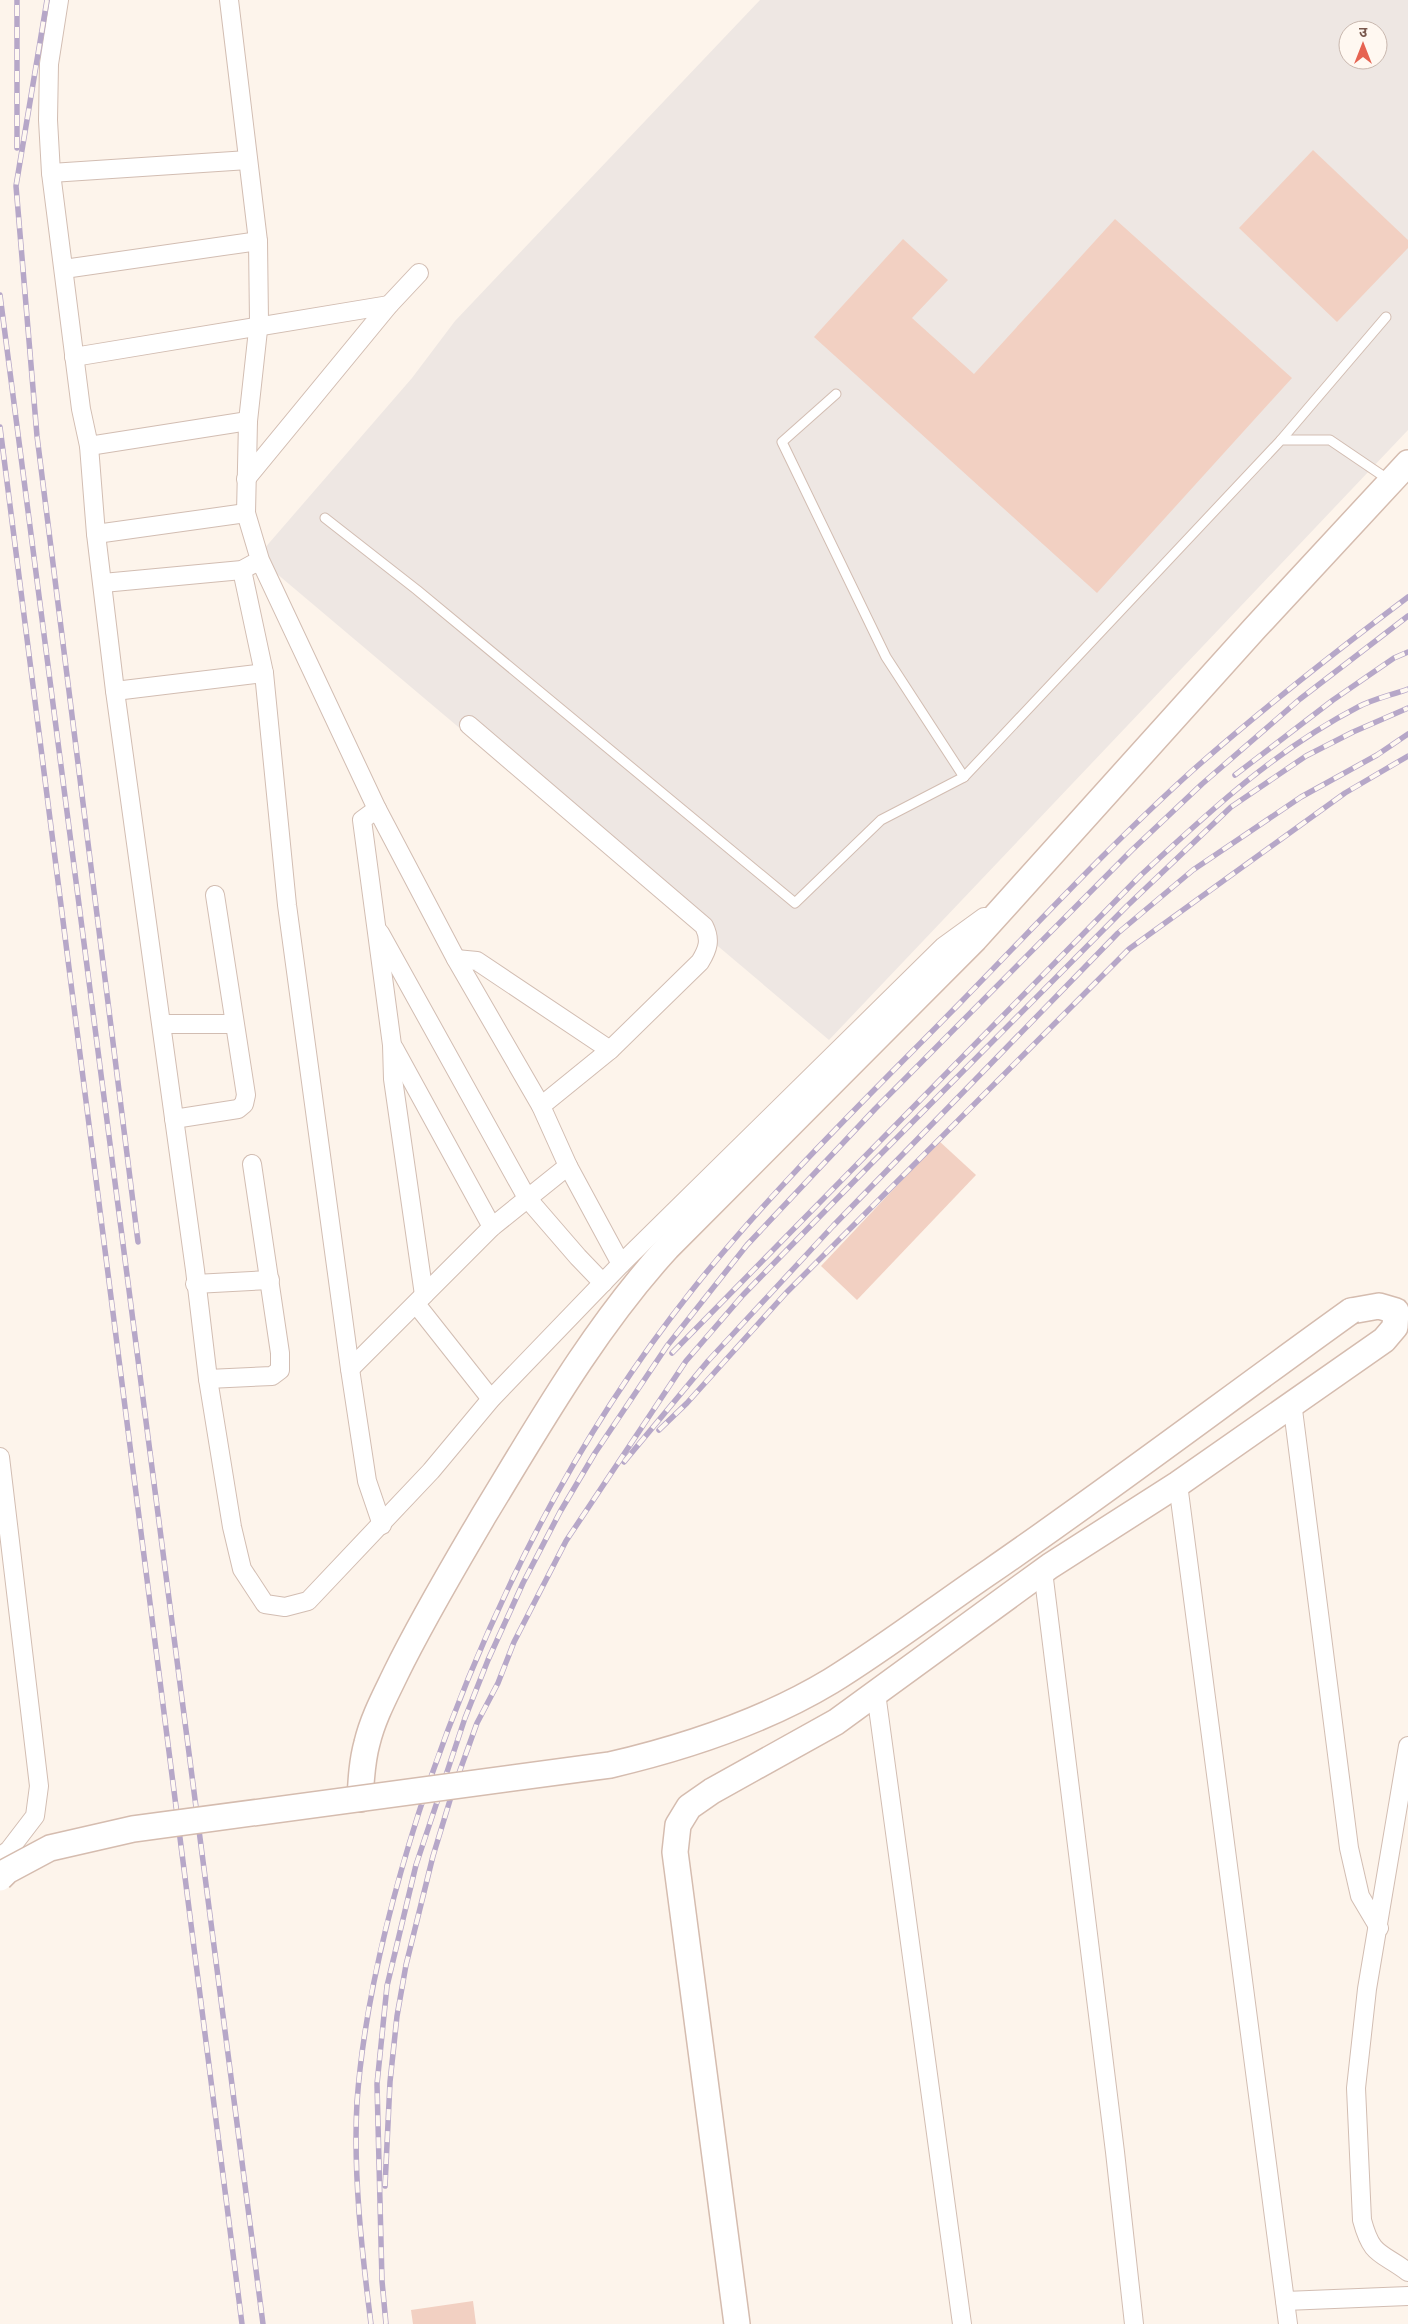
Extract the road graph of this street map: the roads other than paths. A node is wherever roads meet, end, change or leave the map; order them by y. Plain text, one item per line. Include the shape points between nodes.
1 (59, 0) edge
2 (229, 0) edge
3 (248, 160) junction
4 (51, 173) junction
5 (258, 241) junction
6 (64, 269) junction
7 (419, 273) dead end
8 (389, 305) junction
9 (1386, 317) dead end
10 (257, 328) junction
11 (74, 358) junction
12 (836, 394) dead end
13 (248, 421) junction
14 (1281, 440) junction
15 (89, 446) junction
16 (1408, 463) edge
17 (246, 479) junction
18 (1391, 482) junction
19 (246, 513) junction
20 (325, 518) dead end
21 (96, 534) junction
22 (260, 560) junction
23 (242, 570) junction
24 (102, 583) junction
25 (264, 673) junction
26 (115, 691) junction
27 (469, 725) dead end
28 (964, 777) junction
29 (376, 809) junction
30 (1016, 894) junction
31 (215, 895) dead end
32 (375, 924) junction
33 (456, 959) junction
34 (162, 1024) junction
35 (234, 1024) junction
36 (392, 1045) junction
37 (610, 1050) junction
38 (542, 1106) junction
39 (174, 1119) junction
40 (252, 1164) dead end
41 (568, 1166) junction
42 (527, 1198) junction
43 (492, 1227) junction
44 (621, 1264) junction
45 (270, 1280) junction
46 (603, 1283) junction
47 (195, 1284) junction
48 (420, 1299) junction
49 (1402, 1310) edge
50 (350, 1369) junction
51 (208, 1380) junction
52 (491, 1399) junction
53 (1292, 1402) junction
54 (0, 1457) edge
55 (1178, 1484) junction
56 (4, 1521) edge
57 (382, 1526) junction
58 (1043, 1571) junction
59 (876, 1693) junction
60 (1408, 1746) edge
61 (360, 1799) junction
62 (0, 1857) edge
63 (0, 1878) edge
64 (1378, 1928) junction
65 (1408, 2272) edge
66 (1408, 2296) edge
67 (1285, 2301) junction
68 (738, 2324) edge
69 (962, 2324) edge
70 (1134, 2324) edge
71 (1288, 2324) edge

1 - 4 street via 49,64
2 - 3 street
3 - 4 street
3 - 5 street
4 - 6 street
5 - 6 street
5 - 10 street
6 - 11 street
7 - 8 street
8 - 10 street
8 - 17 street
9 - 14 lane
10 - 11 street
10 - 13 street
11 - 15 street
12 - 28 lane via 782,442 886,658
13 - 15 street
13 - 17 street
14 - 18 lane via 1330,440
14 - 28 lane
15 - 21 street
16 - 18 street
17 - 19 street
18 - 30 street
19 - 21 street
19 - 22 street
20 - 28 lane via 417,590 795,903 881,820
21 - 24 street
22 - 23 street
22 - 29 street
23 - 24 street
23 - 25 street
24 - 26 street
25 - 26 street
25 - 50 street via 287,905
26 - 34 street
27 - 37 street via 704,926 708,934 709,945 700,962
29 - 32 street via 362,820
29 - 33 street
30 - 44 street via 944,946
30 - 61 street via 667,1248 633,1285 608,1319 528,1442 423,1618 376,1713 364,1758
31 - 35 street
32 - 36 street
32 - 42 street
33 - 37 street via 477,961
33 - 38 street
34 - 35 street
34 - 39 street
35 - 39 street via 246,1096 244,1104 238,1109
36 - 43 street
36 - 48 street via 393,1079
37 - 38 street
38 - 41 street
39 - 47 street
40 - 45 street
41 - 42 street
41 - 44 street
42 - 43 street
42 - 46 street
43 - 48 street
44 - 46 street
45 - 47 street
45 - 51 street via 280,1370 272,1376
46 - 52 street
47 - 51 street
48 - 50 street
48 - 52 street
49 - 53 street via 1395,1327 1384,1340
49 - 61 street, bridge via 1379,1306 1351,1311 1039,1538 830,1681 779,1708 723,1733 610,1766
50 - 57 street via 367,1481
51 - 57 street via 242,1569 265,1604 285,1607 308,1601
52 - 57 street
53 - 55 street
53 - 64 street via 1349,1848 1360,1896
54 - 56 street
55 - 58 street
55 - 67 street
56 - 62 street via 39,1786 35,1816
58 - 59 street
58 - 70 street
59 - 68 street via 836,1722 712,1791 689,1807 678,1825 675,1852
59 - 69 street
60 - 64 street
61 - 63 street, bridge via 133,1829 50,1848
64 - 65 street via 1367,1989 1356,2088 1362,2220 1367,2239 1375,2250
66 - 67 street
67 - 71 street

